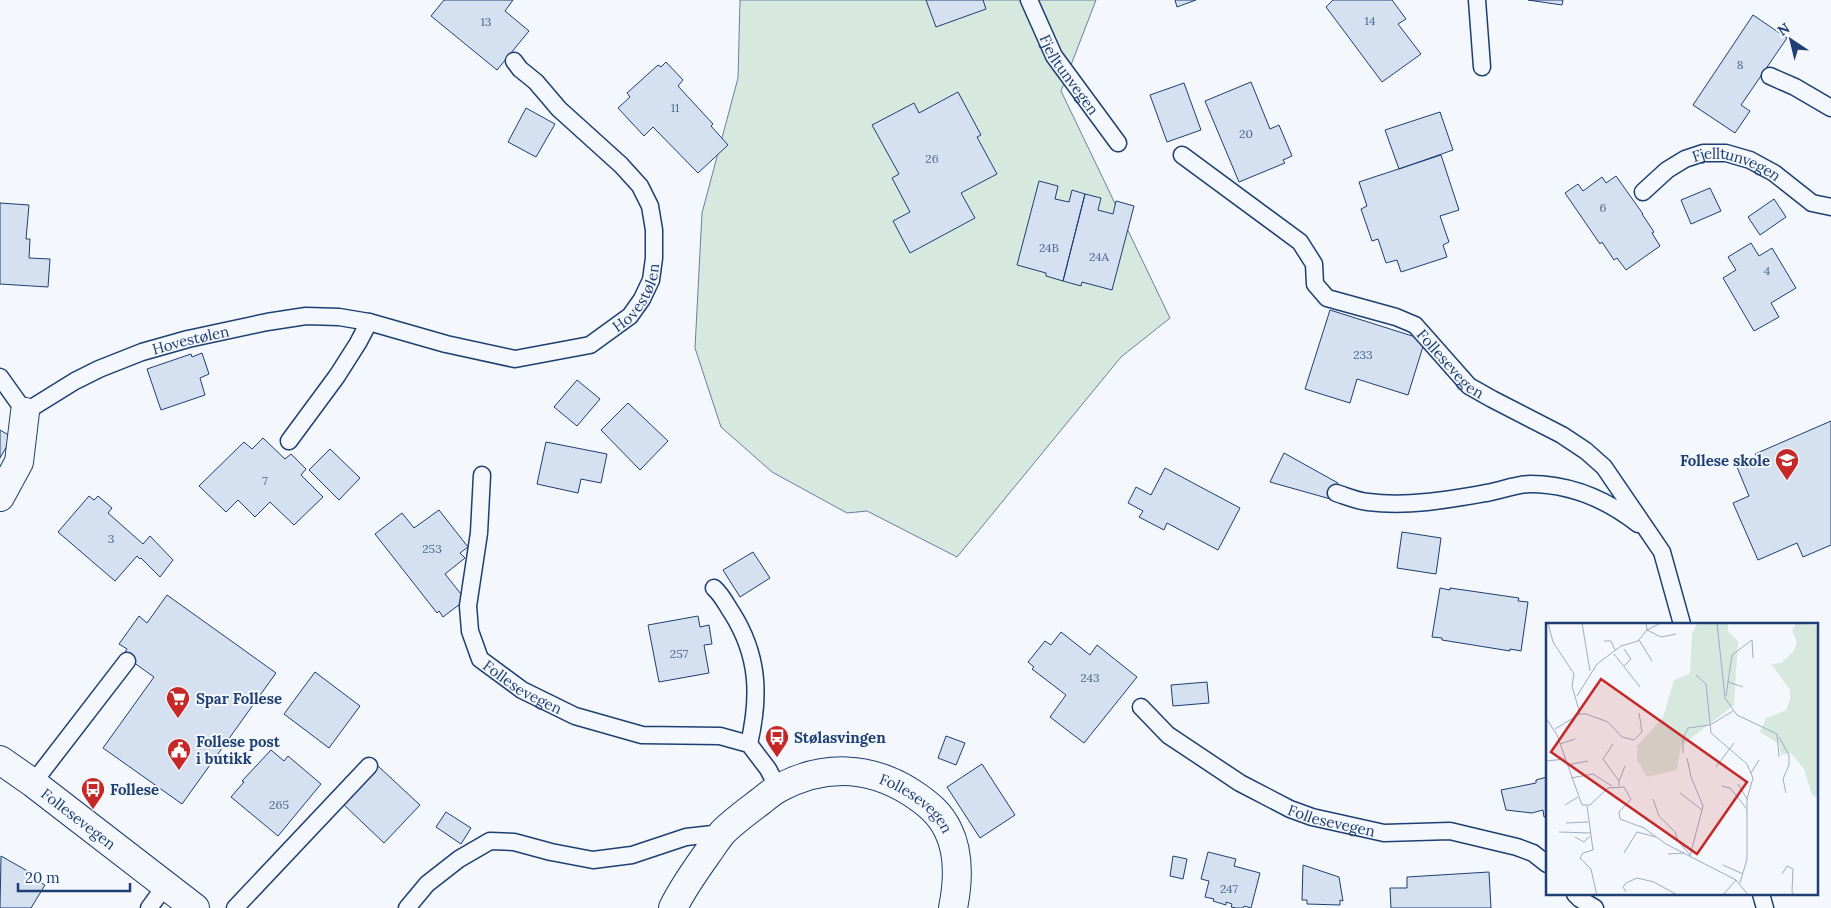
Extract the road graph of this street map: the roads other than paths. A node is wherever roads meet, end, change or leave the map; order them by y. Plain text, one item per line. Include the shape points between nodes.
1 (1029, 0) edge
2 (1477, 0) edge
3 (514, 61) dead end
4 (1482, 66) dead end
5 (1770, 76) dead end
6 (1831, 108) edge
7 (1118, 143) dead end
8 (1182, 155) dead end
9 (1643, 192) dead end
10 (1831, 207) edge
11 (369, 322) junction
12 (0, 377) edge
13 (25, 412) junction
14 (289, 442) dead end
15 (482, 475) dead end
16 (1336, 493) dead end
17 (0, 497) edge
18 (1650, 533) junction
19 (714, 588) dead end
20 (1682, 623) edge
21 (127, 661) dead end
22 (1141, 707) dead end
23 (749, 744) junction
24 (0, 760) edge
25 (369, 766) dead end
26 (33, 783) junction
27 (778, 788) junction
28 (722, 833) junction
29 (1546, 863) edge
30 (166, 886) junction
31 (1577, 896) edge
32 (149, 908) edge
33 (195, 908) edge
34 (235, 908) edge
35 (407, 908) edge
36 (673, 908) edge
37 (953, 908) edge
38 (1595, 908) edge

1 - 7 lane, Fjelltunvegen via 1054,56
2 - 4 lane
3 - 11 lane, Hovestølen via 640,186 650,206 654,230 651,280 642,299 630,316 590,345 515,359
5 - 6 lane
8 - 18 lane, Follesevegen via 1300,242 1314,264 1314,284 1327,298 1415,325 1469,386 1586,451 1604,467
9 - 10 lane, Fjelltunvegen via 1685,159 1703,153 1726,153 1750,160 1774,173 1812,203
11 - 13 lane, Hovestølen via 338,316 306,316 188,339 99,368
11 - 14 lane via 337,376
12 - 13 lane
13 - 17 main road via 19,462
15 - 23 lane, Follesevegen via 479,533 468,606 470,631 480,659 522,690 575,716 642,735 720,736
16 - 18 lane, Follesevegen via 1367,502 1416,503 1528,484 1556,486 1584,492 1620,510
18 - 20 lane, Follesevegen via 1662,552
19 - 23 lane via 750,647 755,707
21 - 26 lane, Follesevegen
22 - 29 lane, Follesevegen via 1168,736 1240,783 1312,818 1384,833 1450,831 1517,847 1533,853
23 - 27 lane
24 - 26 main road, Follesevegen
25 - 34 lane
26 - 30 main road, Follesevegen
27 - 28 main road, Follesevegen
27 - 37 main road, Follesevegen via 807,776 848,771 890,780 922,800 938,812 949,831 956,856 957,887
28 - 35 lane via 686,837 632,856 593,860 514,842 490,841 458,859 427,884
28 - 36 main road, Follesevegen
30 - 32 lane
30 - 33 main road, Follesevegen
31 - 38 lane

